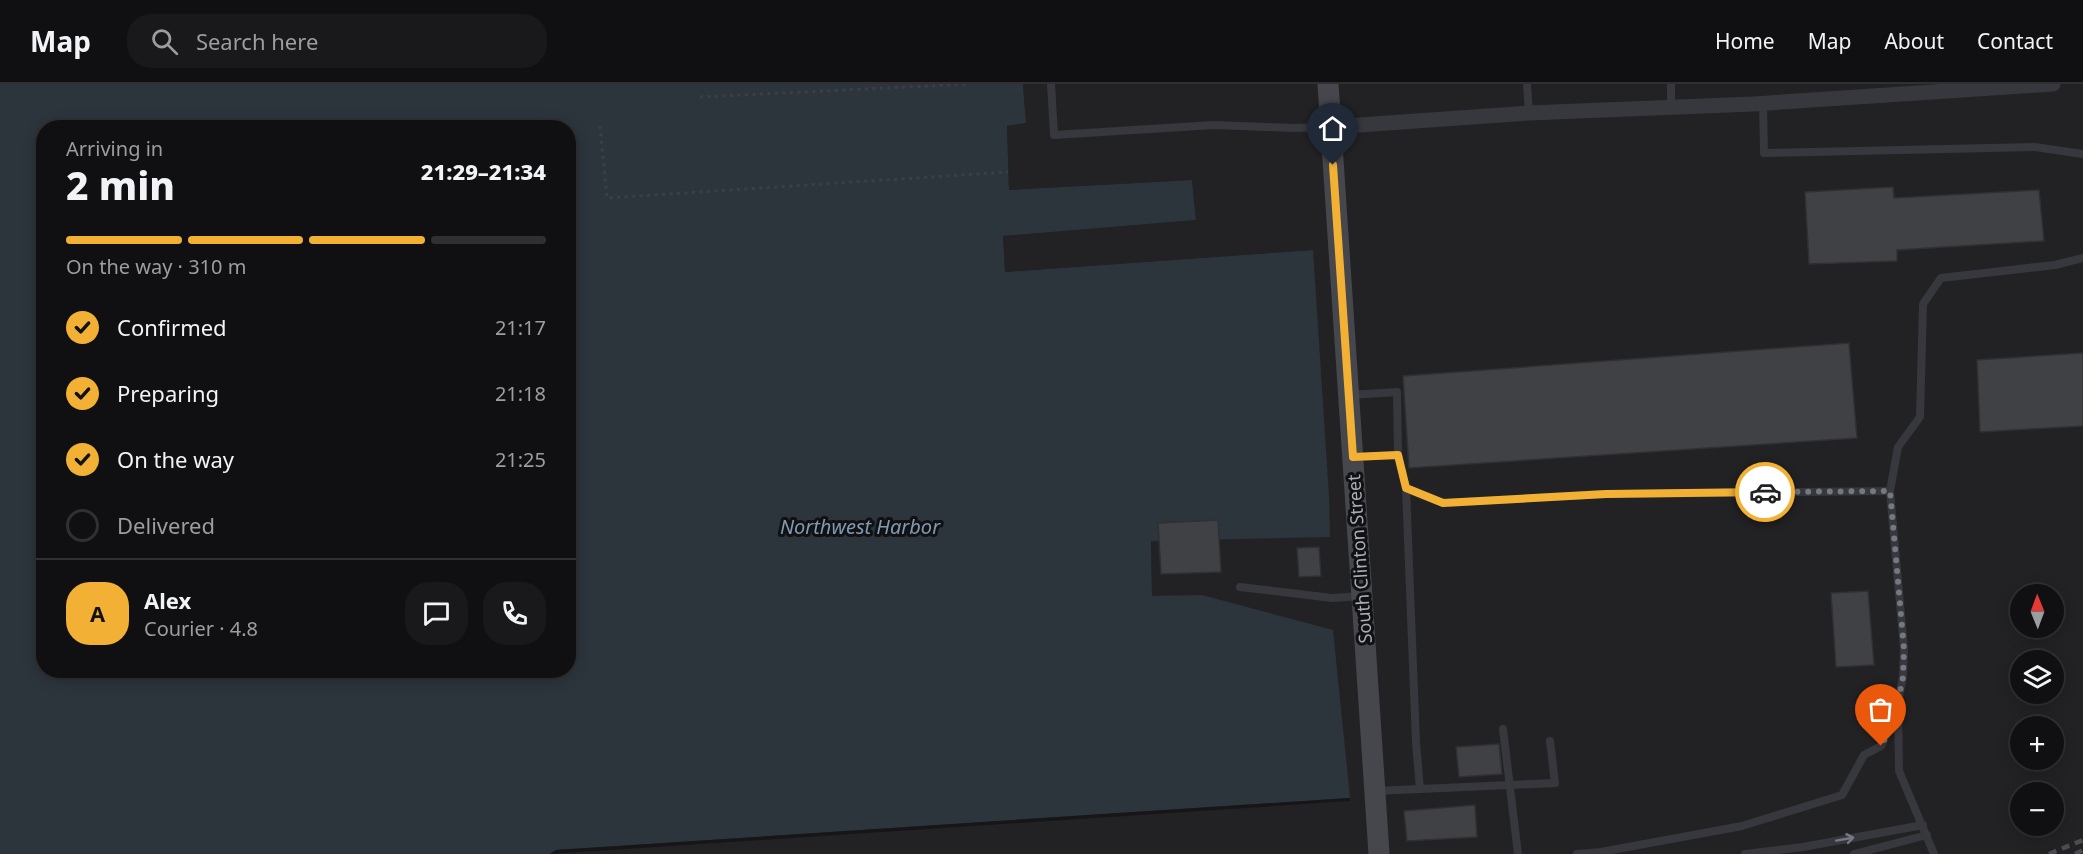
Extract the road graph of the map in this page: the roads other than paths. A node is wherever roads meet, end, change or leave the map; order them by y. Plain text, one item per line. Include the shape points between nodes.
1 (1050, 84) edge
2 (1328, 84) edge
3 (1527, 84) edge
4 (1671, 84) edge
5 (2053, 84) edge
6 (1763, 103) junction
7 (1671, 106) junction
8 (1529, 113) junction
9 (1331, 127) junction
10 (2083, 154) edge
11 (2083, 258) edge
12 (1349, 395) junction
13 (1398, 455) junction
14 (1353, 457) junction
15 (1406, 488) junction
16 (1890, 491) junction
17 (1240, 586) dead end
18 (1362, 596) junction
19 (1898, 701) junction
20 (1503, 729) dead end
21 (1550, 741) dead end
22 (1510, 785) junction
23 (1420, 789) junction
24 (1375, 792) junction
25 (1923, 825) junction
26 (1927, 835) junction
27 (1379, 854) edge
28 (1518, 854) edge
29 (1577, 854) edge
30 (1745, 854) edge
31 (1854, 854) edge
32 (1934, 854) edge

1 - 9 lane via 1054,135 1214,125
2 - 9 main road, South Clinton Street
3 - 8 lane
4 - 7 lane
5 - 6 street
6 - 7 street
6 - 10 lane via 1764,153 2035,147
7 - 8 street
8 - 9 street
9 - 12 main road, South Clinton Street
11 - 16 lane via 2055,265 1941,278 1923,304 1920,417 1898,447
12 - 13 lane via 1396,392
12 - 14 main road, South Clinton Street
13 - 14 lane
13 - 15 lane
14 - 18 main road, South Clinton Street
15 - 16 lane via 1443,503 1606,494
15 - 23 lane
16 - 19 lane via 1904,649
17 - 18 lane via 1332,598
18 - 24 main road, South Clinton Street
19 - 25 lane via 1899,771
19 - 29 lane via 1894,722 1881,746 1864,755 1842,795 1742,826
20 - 22 lane
21 - 22 lane via 1556,783
22 - 23 lane
22 - 28 lane
23 - 24 lane
24 - 27 main road, South Clinton Street
25 - 26 lane
30 -> 25 lane
26 - 31 lane
26 - 32 lane

